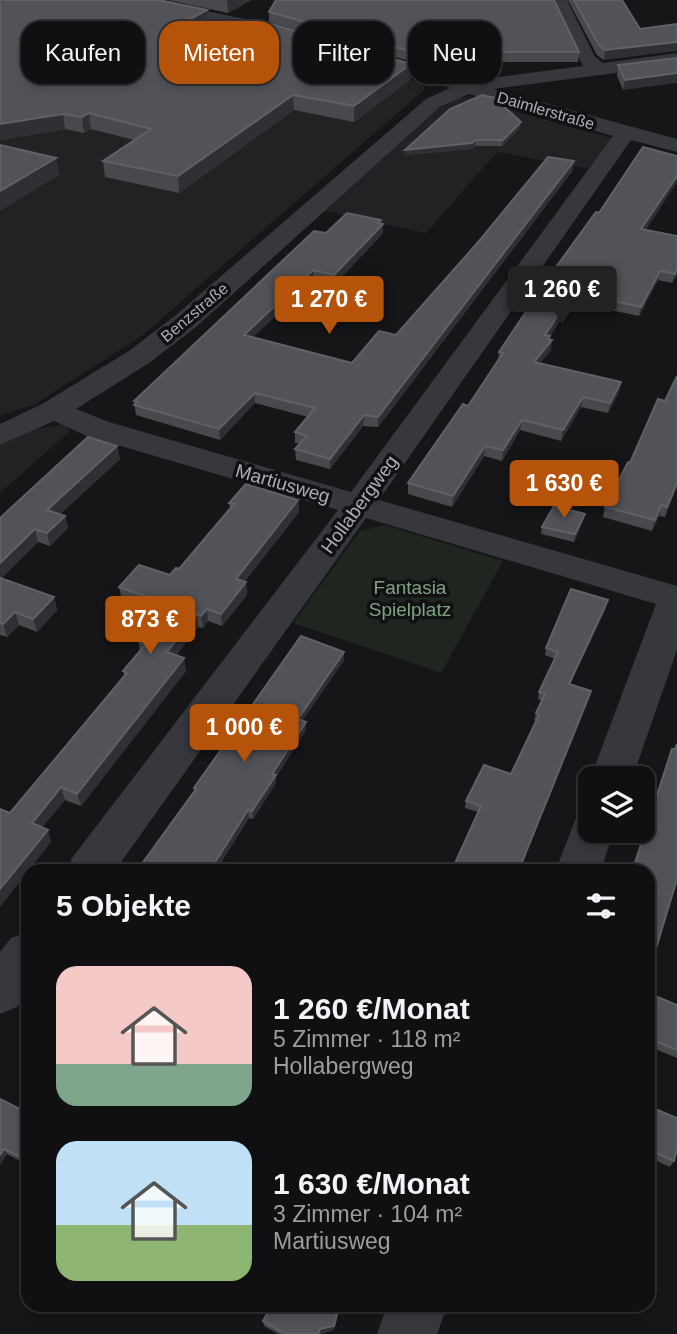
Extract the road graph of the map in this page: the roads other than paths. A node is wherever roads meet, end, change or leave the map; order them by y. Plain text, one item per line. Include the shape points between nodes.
1 (131, 0) edge
2 (559, 0) edge
3 (235, 3) dead end
4 (209, 15) junction
5 (677, 59) edge
6 (599, 69) junction
7 (469, 87) junction
8 (626, 133) junction
9 (677, 146) edge
10 (53, 410) junction
11 (0, 436) edge
12 (359, 505) junction
13 (677, 598) edge
14 (616, 766) edge
15 (588, 843) edge
16 (94, 864) edge
17 (580, 864) edge
18 (21, 962) edge
19 (0, 991) edge
20 (415, 1312) edge
21 (407, 1334) edge

1 - 4 street, Daimlerstraße
2 - 6 street via 587,60
3 - 4 street
4 - 7 street, Daimlerstraße via 299,36
5 - 6 street
6 - 7 street
7 - 8 street, Daimlerstraße
7 - 10 street, Benzstraße via 427,107 139,357
8 - 9 street, Daimlerstraße
8 - 12 street, Hollabergweg
10 - 11 street, Benzstraße
10 - 12 street, Martiusweg via 85,425
12 - 13 street, Martiusweg
12 - 16 street, Hollabergweg
13 - 14 street
15 - 17 street
18 - 19 street
20 - 21 street

